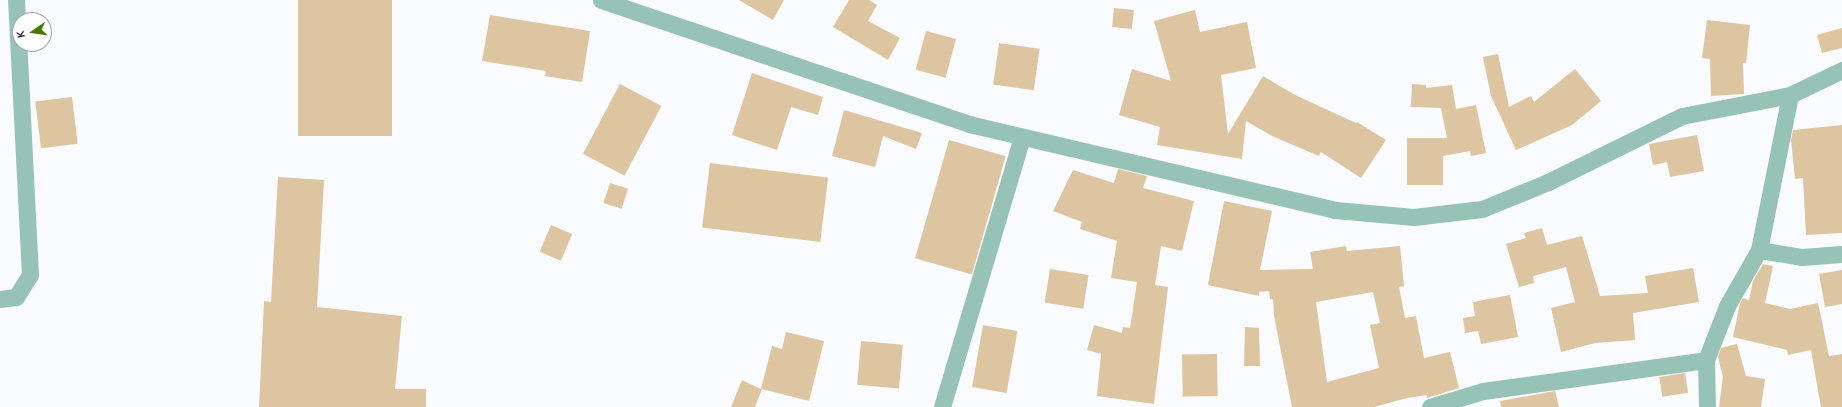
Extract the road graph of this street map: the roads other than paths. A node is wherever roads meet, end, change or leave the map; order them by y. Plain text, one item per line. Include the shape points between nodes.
1 (16, 0) edge
2 (601, 0) edge
3 (1842, 70) edge
4 (1790, 94) junction
5 (1022, 137) junction
6 (1759, 250) junction
7 (1842, 254) edge
8 (0, 299) edge
9 (1706, 360) junction
10 (942, 407) edge
11 (1430, 407) edge
12 (1707, 407) edge

1 - 8 street via 30,275 16,297
2 - 5 street via 969,124
3 - 4 street
4 - 5 street via 1682,116 1548,182 1482,209 1414,217 1335,210
4 - 6 street
5 - 10 street
6 - 7 street via 1802,257
6 - 9 street via 1727,306
9 - 11 street via 1483,391
9 - 12 street

